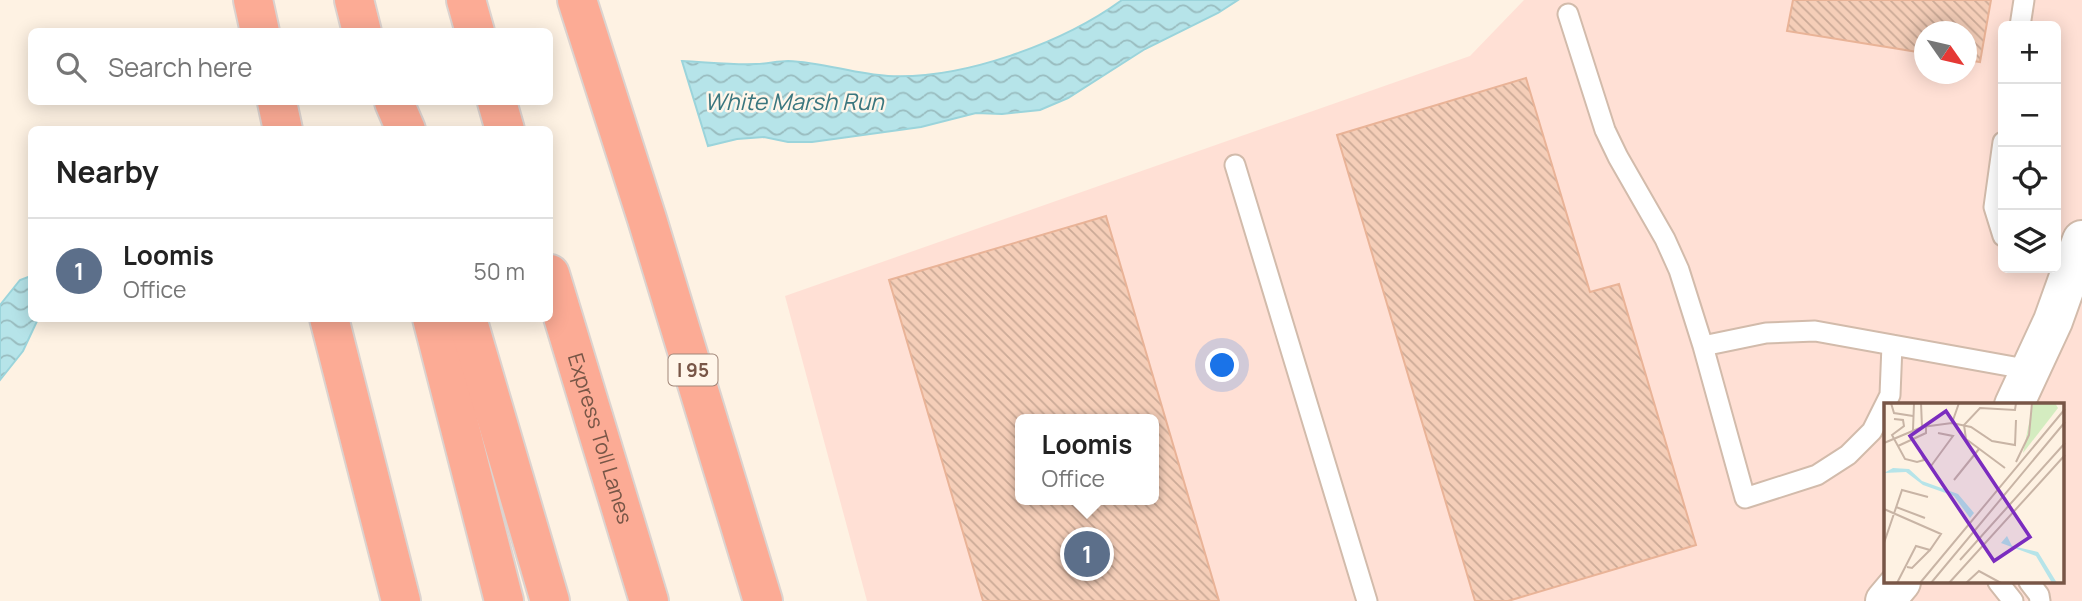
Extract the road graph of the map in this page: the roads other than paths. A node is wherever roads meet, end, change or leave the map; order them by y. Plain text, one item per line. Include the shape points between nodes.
1 (253, 0) edge
2 (355, 0) edge
3 (466, 0) edge
4 (577, 0) edge
5 (2024, 0) edge
6 (1568, 14) dead end
7 (2021, 21) edge
8 (259, 28) edge
9 (361, 28) edge
10 (474, 28) edge
11 (278, 105) edge
12 (380, 105) edge
13 (395, 105) edge
14 (282, 126) edge
15 (385, 126) edge
16 (404, 126) edge
17 (2002, 147) edge
18 (1235, 165) dead end
19 (1998, 220) edge
20 (2070, 259) edge
21 (553, 284) edge
22 (553, 308) edge
23 (330, 322) edge
24 (433, 322) edge
25 (468, 322) edge
26 (1892, 345) junction
27 (1703, 346) junction
28 (2031, 370) junction
29 (1886, 403) edge
30 (2015, 403) edge
31 (1884, 407) edge
32 (2000, 584) edge
33 (2031, 584) edge
34 (401, 601) edge
35 (504, 601) edge
36 (550, 601) edge
37 (630, 601) edge
38 (649, 601) edge
39 (763, 601) edge
40 (1367, 601) edge
41 (2013, 601) edge
42 (2040, 601) edge

1 - 8 highway
2 - 9 highway
3 - 10 highway
4 - 39 highway, I 95
5 - 7 lane
6 - 27 lane via 1605,130 1665,239
11 - 14 highway
12 - 15 highway
13 - 16 highway
17 - 19 lane via 1994,207
18 - 40 lane
20 - 28 street via 2053,321
21 - 38 highway, Express Toll Lanes
22 - 37 highway
23 - 34 highway
24 - 35 highway
25 - 36 highway
26 - 27 lane via 1790,331
26 - 28 lane
26 - 29 lane
27 - 31 lane via 1745,498 1817,475 1848,455 1872,431
28 - 30 street
32 - 41 lane
33 - 42 lane

